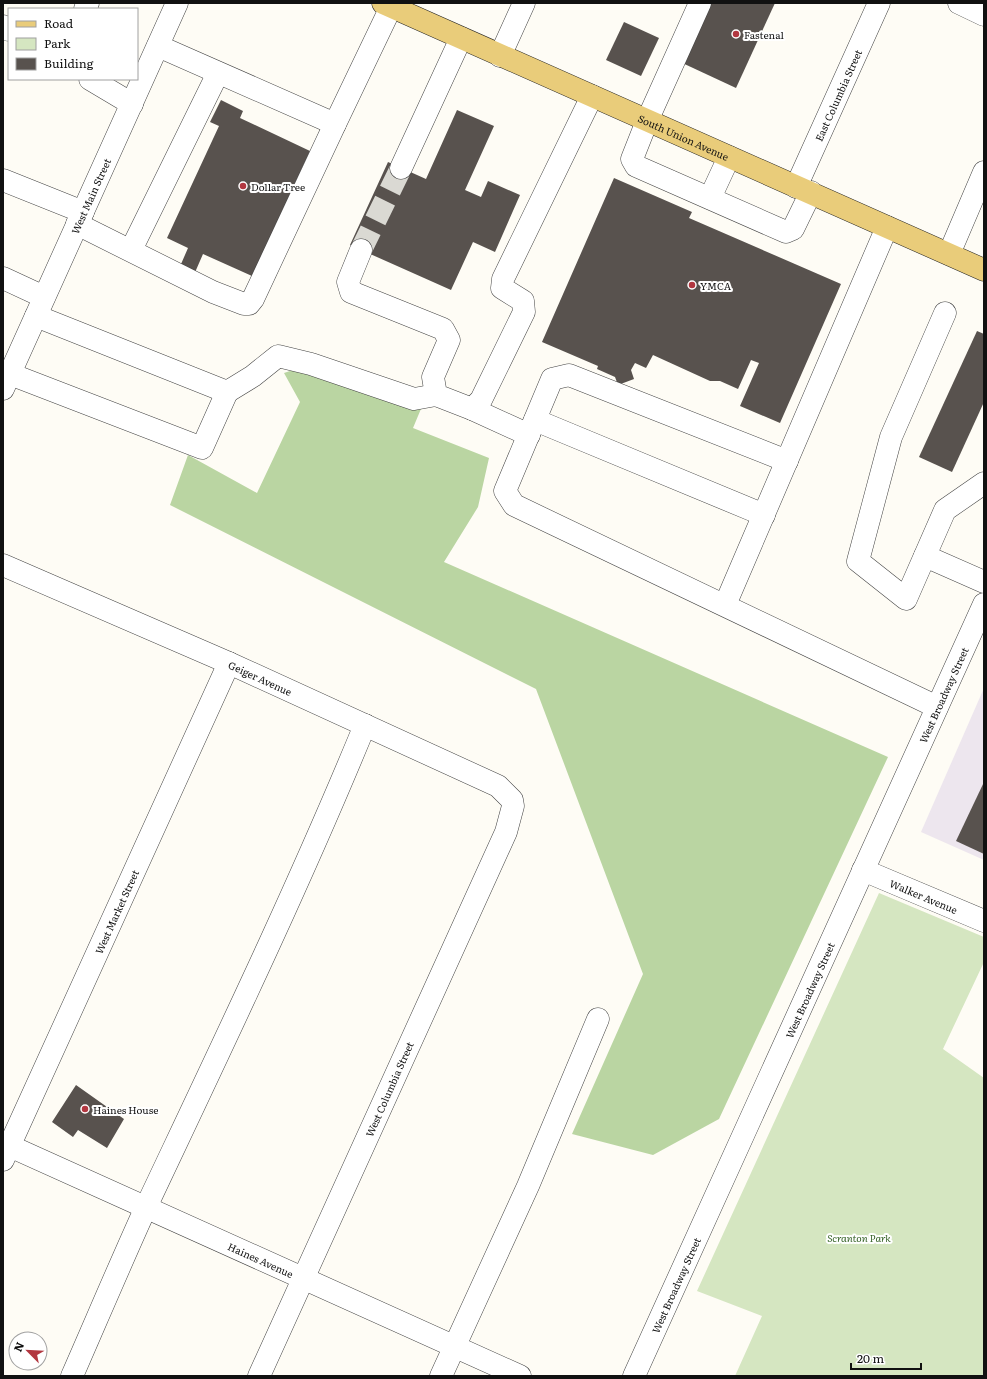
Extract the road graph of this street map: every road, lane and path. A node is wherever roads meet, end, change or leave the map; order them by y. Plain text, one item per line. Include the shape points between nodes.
1 (177, 3) edge
2 (524, 3) edge
3 (700, 3) edge
4 (879, 3) edge
5 (959, 3) edge
6 (387, 5) edge
7 (984, 14) edge
8 (462, 38) junction
9 (158, 46) junction
10 (500, 56) junction
11 (218, 73) junction
12 (92, 80) edge
13 (592, 96) junction
14 (132, 104) junction
15 (647, 121) junction
16 (335, 124) junction
17 (728, 157) junction
18 (401, 168) tunnel mouth
19 (984, 172) edge
20 (3, 180) edge
21 (804, 189) junction
22 (710, 198) junction
23 (80, 218) junction
24 (887, 227) junction
25 (131, 250) junction
26 (362, 250) tunnel mouth
27 (949, 254) junction
28 (984, 270) edge
29 (3, 278) edge
30 (40, 307) junction
31 (945, 313) dead end
32 (6, 382) edge
33 (227, 392) junction
34 (436, 395) junction
35 (472, 409) junction
36 (532, 428) junction
37 (787, 461) junction
38 (984, 483) edge
39 (764, 515) junction
40 (925, 556) junction
41 (3, 565) edge
42 (984, 582) edge
43 (984, 604) edge
44 (725, 605) junction
45 (978, 633) edge
46 (229, 663) junction
47 (937, 707) junction
48 (365, 725) junction
49 (512, 800) joint
50 (863, 870) junction
51 (984, 921) edge
52 (598, 1019) dead end
53 (5, 1150) edge
54 (146, 1207) junction
55 (302, 1278) junction
56 (454, 1347) junction
57 (72, 1376) edge
58 (259, 1376) edge
59 (441, 1376) edge
60 (520, 1376) edge
61 (634, 1376) edge

1 - 9 street, West Main Street
2 - 10 street
3 - 15 street
4 - 21 street, East Columbia Street
5 - 7 street
6 - 8 main road, South Union Avenue
6 - 16 street
8 - 10 main road, South Union Avenue
8 - 18 street
9 - 11 street
9 - 14 street, West Main Street
10 - 13 main road, South Union Avenue
11 - 16 street
11 - 25 street
12 - 14 street
13 - 15 main road, South Union Avenue
13 - 35 street via 503,279 502,288 523,301 524,312 481,400
14 - 23 street, West Main Street
15 - 17 main road, South Union Avenue
15 - 22 street, East Columbia Street via 632,160 636,166
16 - 25 street via 249,304 213,292
17 - 21 main road, South Union Avenue
17 - 22 street
19 - 27 street
20 - 23 street
21 - 22 street, East Columbia Street via 794,229 786,232
21 - 24 main road, South Union Avenue
23 - 25 street
23 - 30 street, West Main Street
24 - 27 main road, South Union Avenue
24 - 37 street
26 - 34 street via 348,282 351,292 443,329 449,340 433,377
27 - 28 main road, South Union Avenue
29 - 30 street
30 - 32 street, West Main Street
30 - 33 street
31 - 40 street via 891,437 858,561 906,599
32 - 33 street via 202,448
33 - 34 street via 278,356 311,364 414,399
34 - 35 street
35 - 36 street
36 - 37 street via 552,379 569,375
36 - 39 street
36 - 44 street via 505,491 514,505
37 - 39 street
38 - 40 street via 945,510
39 - 44 street
40 - 42 street
41 - 46 street, Geiger Avenue
43 - 45 street, West Broadway Street
44 - 47 street
45 - 47 street, West Broadway Street
46 - 48 street, Geiger Avenue
46 - 53 street, West Market Street
47 - 50 street, West Broadway Street
48 - 49 street, Geiger Avenue via 498,786
48 - 54 street via 285,910
49 - 55 street, West Columbia Street via 513,806 506,832
50 - 51 street, Walker Avenue
50 - 61 street, West Broadway Street
52 - 56 street via 528,1186
53 - 54 street, Haines Avenue
54 - 55 street, Haines Avenue
54 - 57 street
55 - 56 street, Haines Avenue
55 - 58 street, West Columbia Street
56 - 59 street
56 - 60 street, Haines Avenue

